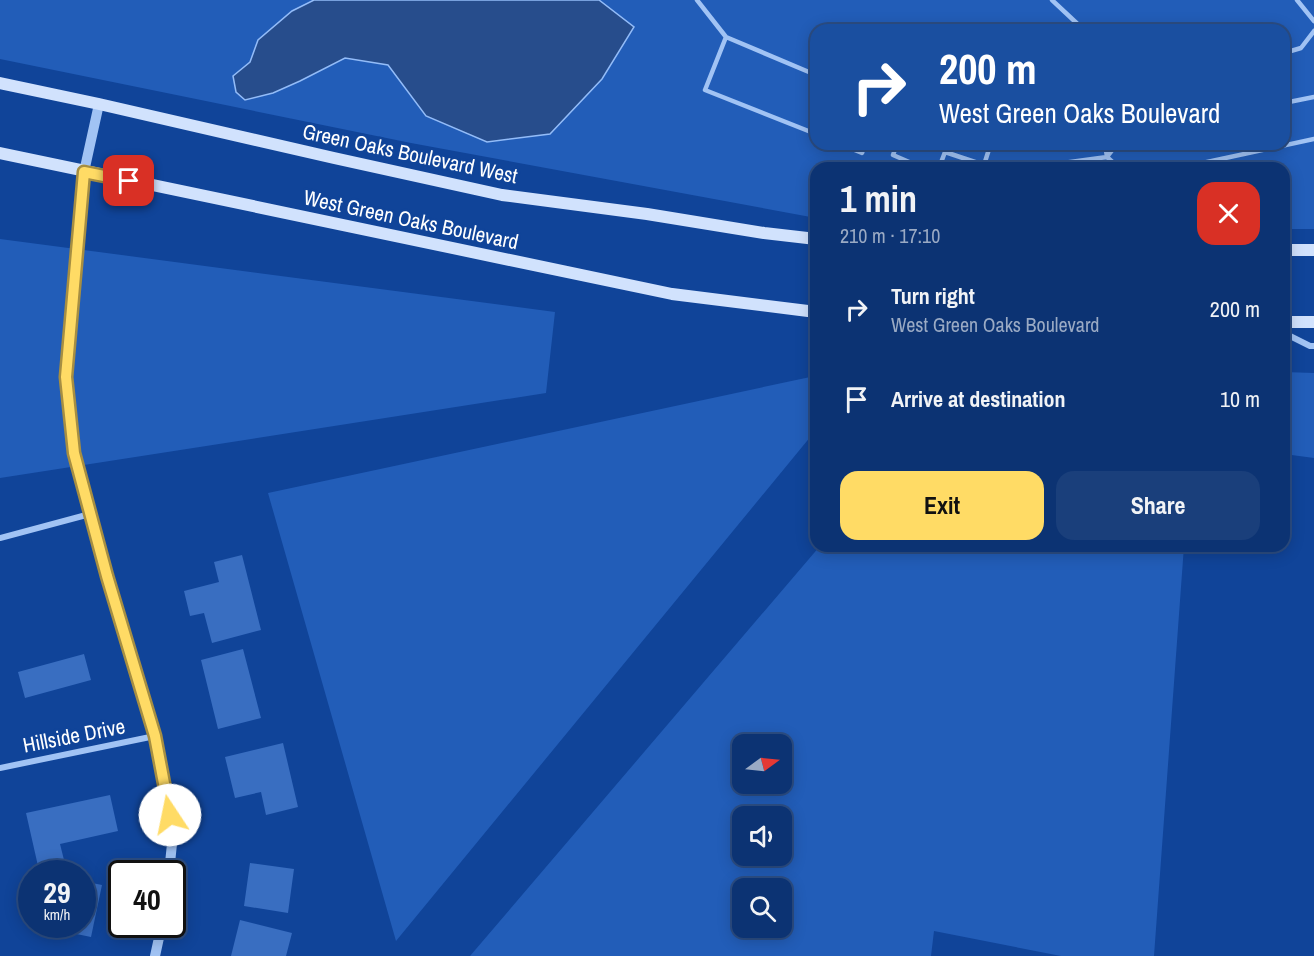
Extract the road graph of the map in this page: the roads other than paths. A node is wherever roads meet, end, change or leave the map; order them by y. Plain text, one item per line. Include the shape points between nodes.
1 (697, 0) edge
2 (1052, 0) edge
3 (1297, 0) edge
4 (1314, 21) edge
5 (1078, 24) edge
6 (1314, 31) edge
7 (726, 38) junction
8 (1290, 51) edge
9 (810, 73) edge
10 (0, 83) edge
11 (1314, 97) edge
12 (1290, 102) edge
13 (99, 104) junction
14 (810, 132) edge
15 (1314, 139) edge
16 (1290, 144) edge
17 (895, 150) edge
18 (1106, 150) edge
19 (1112, 150) edge
20 (1263, 150) edge
21 (0, 153) edge
22 (1107, 157) junction
23 (909, 162) edge
24 (941, 162) edge
25 (975, 162) edge
26 (1070, 162) edge
27 (1112, 162) edge
28 (1207, 162) edge
29 (84, 172) junction
30 (810, 238) edge
31 (1290, 250) edge
32 (1314, 250) edge
33 (810, 311) edge
34 (1290, 322) edge
35 (1314, 322) edge
36 (1290, 336) edge
37 (1314, 346) edge
38 (90, 514) junction
39 (0, 538) edge
40 (155, 736) junction
41 (0, 768) edge
42 (171, 860) edge
43 (159, 938) edge
44 (155, 956) edge

1 - 7 lane
2 - 5 lane
3 - 4 lane
6 - 8 lane via 1301,48
7 - 9 lane
7 - 14 lane via 705,90
10 - 13 main road, Green Oaks Boulevard West
11 - 12 lane
13 - 29 street
13 - 30 main road, Green Oaks Boulevard West via 502,195
15 - 16 lane
17 - 23 lane via 893,155
18 - 22 lane
19 - 22 lane
20 - 28 lane
21 - 29 main road, West Green Oaks Boulevard
22 - 26 lane
22 - 27 lane
24 - 25 lane via 945,152
29 - 33 main road, West Green Oaks Boulevard via 672,294
29 - 38 street via 66,377 74,453
31 - 32 main road
34 - 35 main road
36 - 37 street
38 - 39 street
38 - 40 street
40 - 41 street, Hillside Drive
40 - 42 street via 174,834
43 - 44 street

